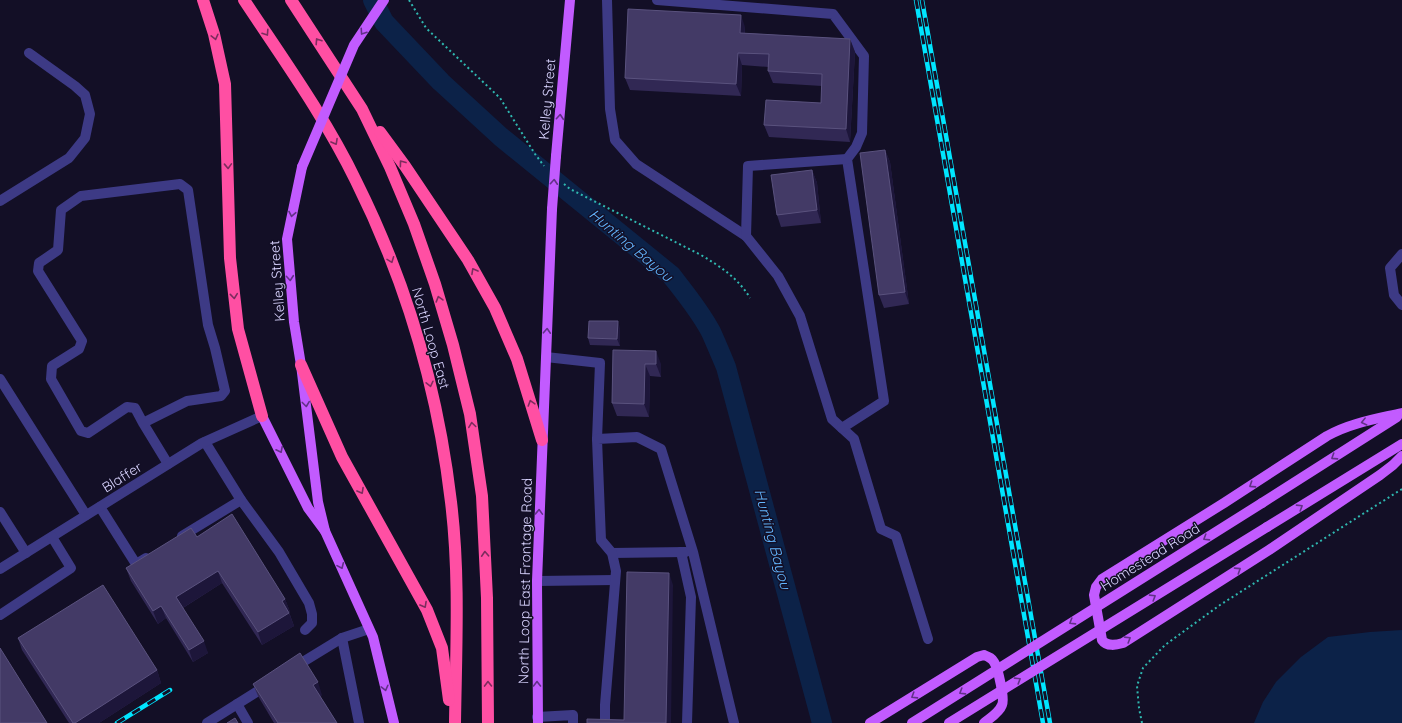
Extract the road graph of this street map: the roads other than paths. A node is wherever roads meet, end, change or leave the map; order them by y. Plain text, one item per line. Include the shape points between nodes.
1 (203, 0) edge
2 (244, 0) edge
3 (291, 0) edge
4 (384, 0) edge
5 (570, 0) edge
6 (607, 0) edge
7 (657, 0) edge
8 (29, 53) dead end
9 (362, 109) junction
10 (847, 159) junction
11 (0, 201) edge
12 (746, 236) junction
13 (1402, 254) edge
14 (1402, 305) edge
15 (546, 357) junction
16 (301, 365) junction
17 (0, 379) edge
18 (1402, 413) edge
19 (262, 416) junction
20 (143, 423) junction
21 (842, 428) junction
22 (597, 439) junction
23 (542, 440) junction
24 (205, 442) junction
25 (1402, 444) edge
26 (1402, 456) edge
27 (168, 464) junction
28 (241, 500) junction
29 (100, 507) junction
30 (0, 512) edge
31 (86, 515) junction
32 (326, 531) junction
33 (52, 537) junction
34 (175, 540) edge
35 (156, 552) edge
36 (681, 552) junction
37 (693, 552) junction
38 (26, 553) junction
39 (612, 553) junction
40 (0, 569) edge
41 (615, 580) junction
42 (537, 581) junction
43 (0, 615) edge
44 (369, 629) junction
45 (305, 630) dead end
46 (342, 638) junction
47 (928, 639) dead end
48 (237, 704) junction
49 (538, 720) edge
50 (605, 722) edge
51 (207, 723) edge
52 (248, 723) edge
53 (359, 723) edge
54 (394, 723) edge
55 (452, 723) edge
56 (455, 723) edge
57 (488, 723) edge
58 (573, 723) edge
59 (687, 723) edge
60 (734, 723) edge
61 (870, 723) edge
62 (912, 723) edge
63 (949, 723) edge
64 (984, 723) edge

1 -> 19 highway via 214,34 225,84 230,258 238,329
2 -> 56 highway, North Loop East via 323,120 356,180 383,240 421,347 439,425 451,503 457,585
9 -> 3 highway, North Loop East
4 -> 16 main road, Kelley Street, bridge via 354,45 302,167 287,239 294,322
15 -> 5 main road, Kelley Street, bridge via 552,209
6 - 12 street via 610,109 615,140 636,164
7 - 10 street via 833,14 864,56 862,133
8 - 11 street via 85,95 90,114 85,138 69,158
23 -> 9 highway via 517,359 495,308 468,260 405,166
57 -> 9 highway, North Loop East via 487,598 482,496 470,414 453,345 414,224
10 - 12 street via 748,166
10 - 21 street via 884,401
12 - 21 street via 778,276 800,316 832,419
13 - 14 street via 1390,268 1394,295
15 - 22 street via 600,363
15 - 23 main road, Kelley Street
16 -> 32 main road, Kelley Street via 318,502
16 -> 55 highway via 342,457 427,610 442,648
17 - 31 street
18 -> 26 main road via 1353,424 1326,436 1102,579 1094,595 1102,640 1115,646 1123,643 1289,537 1380,475
18 -> 62 main road, Homestead Road, bridge
19 - 24 street, Blaffer
19 -> 32 main road via 308,508
20 - 20 street via 187,401 221,396 225,391 208,324 188,190 180,184 82,196 61,210 58,250 39,263 38,271 82,341 79,349 52,366 51,379 81,431 88,433 127,407 135,408
20 - 27 street
21 - 47 street via 854,438 881,529 896,536
22 - 37 street via 637,437 661,449
22 - 39 street via 601,540
42 -> 23 main road, North Loop East Frontage Road
24 - 27 street, Blaffer
24 - 28 street
63 -> 25 main road, bridge
27 - 29 street, Blaffer
28 - 34 street
28 - 45 street via 279,552 309,603 312,623
29 - 31 street, Blaffer
29 - 35 street via 136,564
30 - 38 street
31 - 33 street, Blaffer
32 -> 44 main road
33 - 38 street, Blaffer
33 - 43 street via 71,568
36 - 37 street
36 - 39 street
36 - 59 street via 691,597
37 - 60 street
38 - 40 street, Blaffer
39 - 41 street via 616,570
41 - 42 street
41 - 50 street
49 -> 42 main road, North Loop East Frontage Road
44 - 46 street
44 -> 54 main road
46 - 48 street
46 - 53 street
48 - 51 street
48 - 52 street
49 - 58 street via 573,715
64 -> 61 main road via 1003,705 995,663 984,655

